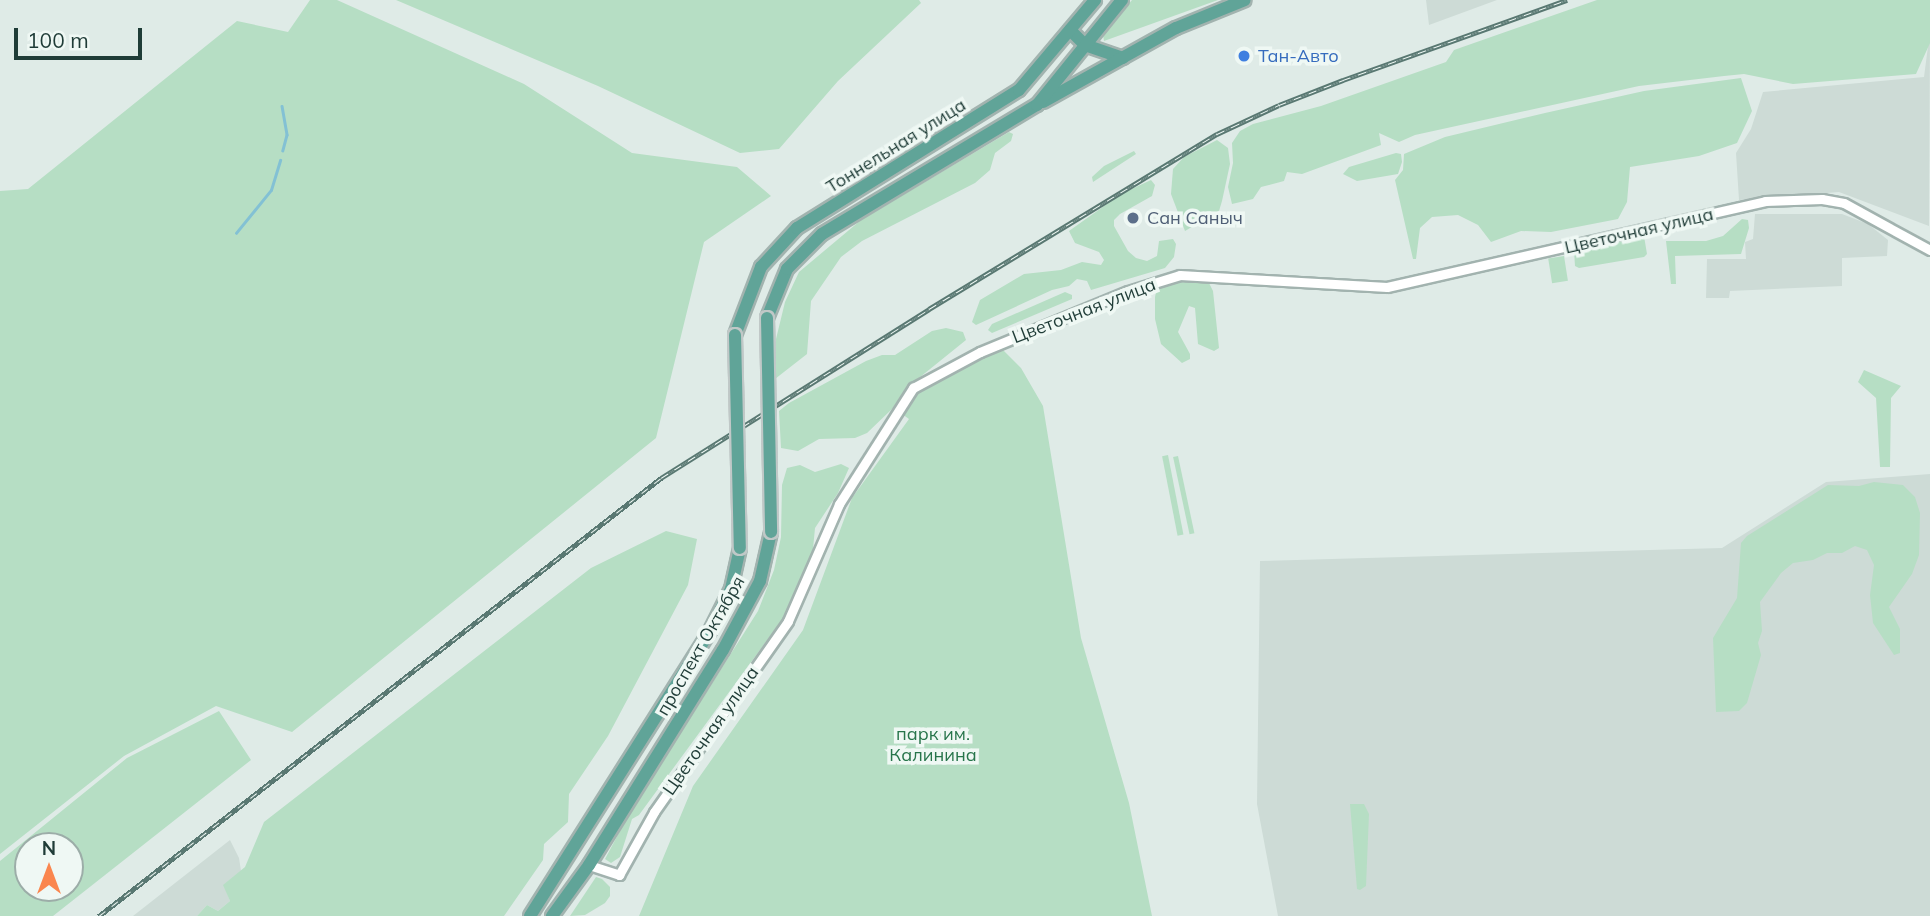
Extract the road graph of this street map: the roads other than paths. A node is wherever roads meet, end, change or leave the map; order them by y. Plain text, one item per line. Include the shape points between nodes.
1 (1095, 0) edge
2 (1122, 0) edge
3 (1245, 0) edge
4 (1070, 30) junction
5 (1085, 45) junction
6 (1123, 58) junction
7 (1037, 105) junction
8 (1930, 250) edge
9 (767, 318) joint
10 (735, 335) joint
11 (589, 865) junction
12 (530, 916) edge
13 (552, 916) edge

1 - 4 main road, Тоннельная улица
2 - 5 main road, Тоннельная улица
3 - 6 main road via 1176,28
4 - 5 main road
4 - 10 main road, Тоннельная улица via 1019,90 797,228 761,267
5 - 6 main road
5 - 7 main road, Тоннельная улица
6 - 7 main road
7 - 9 main road, Тоннельная улица via 822,234 788,269
8 - 11 street, Цветочная улица via 1844,203 1765,201 1387,287 1180,275 1128,291 980,352 913,388 839,505 788,621 654,812 619,875
9 - 11 main road, проспект Октября, bridge via 771,532 760,582
10 - 12 main road, проспект Октября, bridge via 740,548 731,589 710,631
11 - 13 main road, проспект Октября

